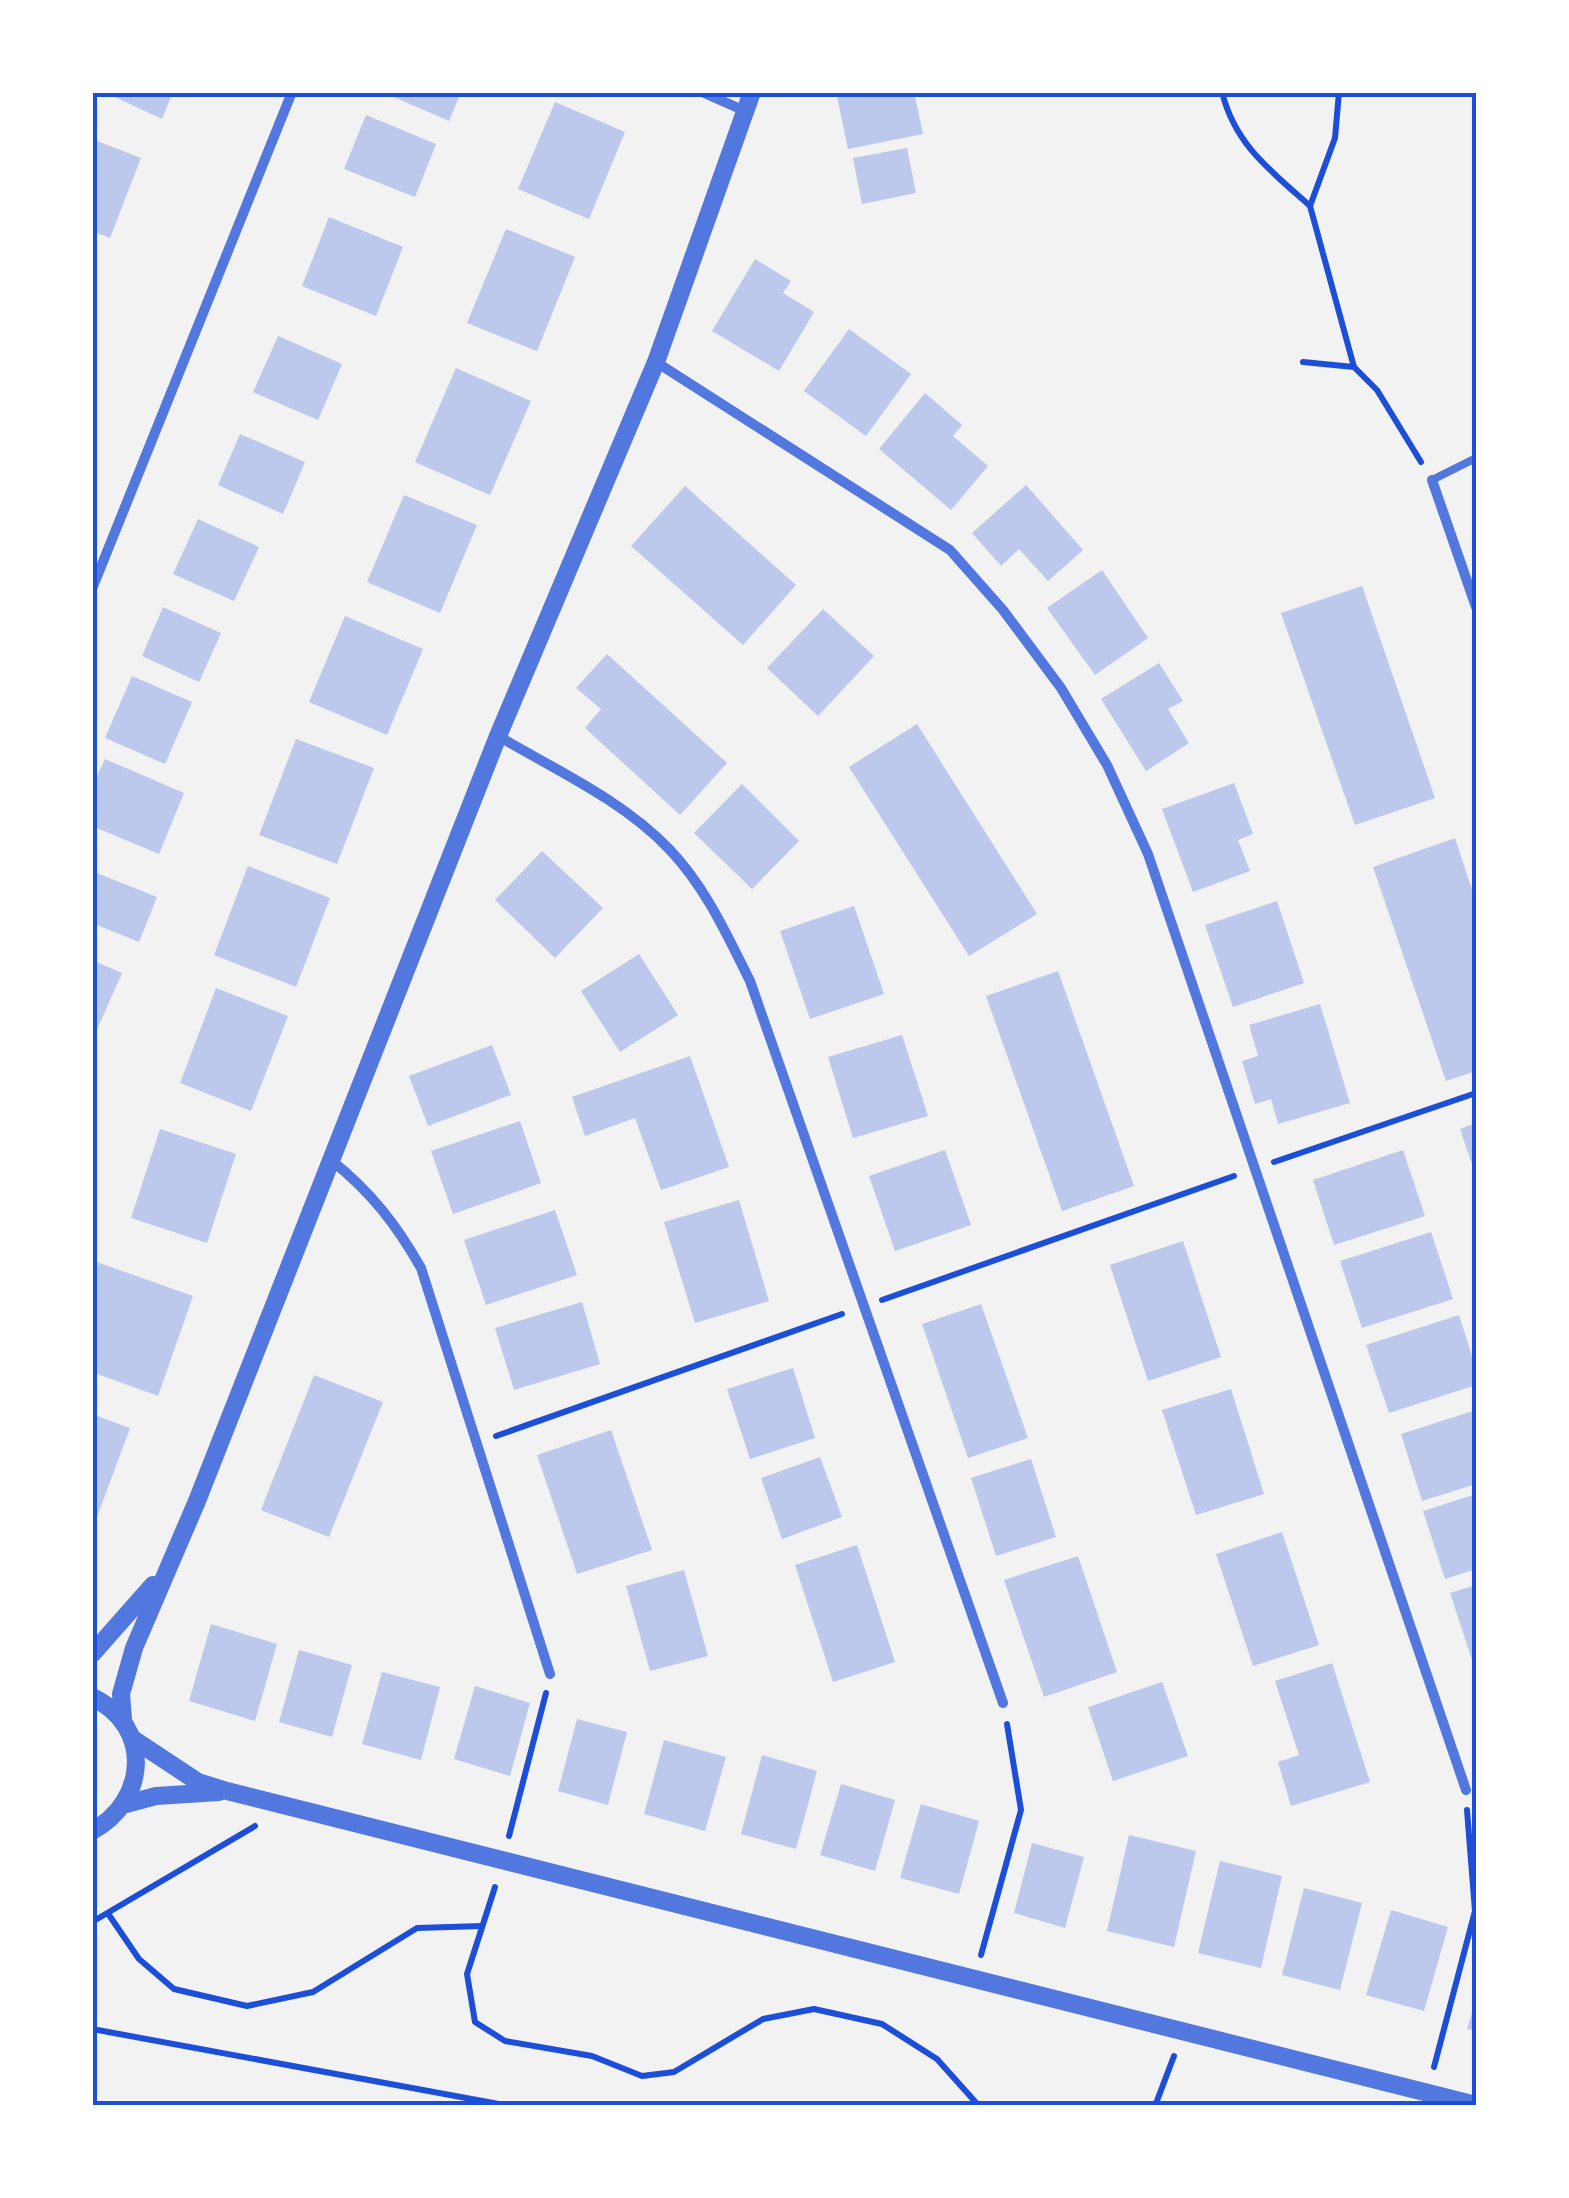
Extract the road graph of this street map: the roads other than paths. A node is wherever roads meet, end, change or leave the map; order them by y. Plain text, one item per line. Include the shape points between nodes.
1 (292, 92) edge
2 (702, 92) edge
3 (752, 92) edge
4 (745, 111) junction
5 (656, 362) junction
6 (1476, 458) edge
7 (1432, 480) joint
8 (92, 589) edge
9 (1476, 607) edge
10 (498, 736) junction
11 (331, 1160) junction
12 (180, 1542) junction
13 (92, 1654) edge
14 (550, 1674) road end
15 (92, 1697) edge
16 (1003, 1703) road end
17 (123, 1719) junction
18 (133, 1738) junction
19 (1466, 1790) road end
20 (227, 1791) junction
21 (126, 1804) junction
22 (92, 1831) edge
23 (1476, 2105) edge

1 - 8 street
2 - 4 street
3 - 4 street
4 - 5 street
5 - 10 street
5 - 19 street via 950,550 1061,688 1108,765 1140,836
6 - 7 lane
7 - 9 street
10 - 11 street
10 - 16 street via 621,809 670,850 715,909 750,981
11 - 12 street
11 - 14 street via 368,1189 422,1268
12 - 13 street via 128,1619
12 - 17 street via 125,1674
15 - 17 street
17 - 18 street
18 - 20 street via 198,1782
18 - 21 street via 136,1781
20 - 21 street
20 - 23 street
21 - 22 street

